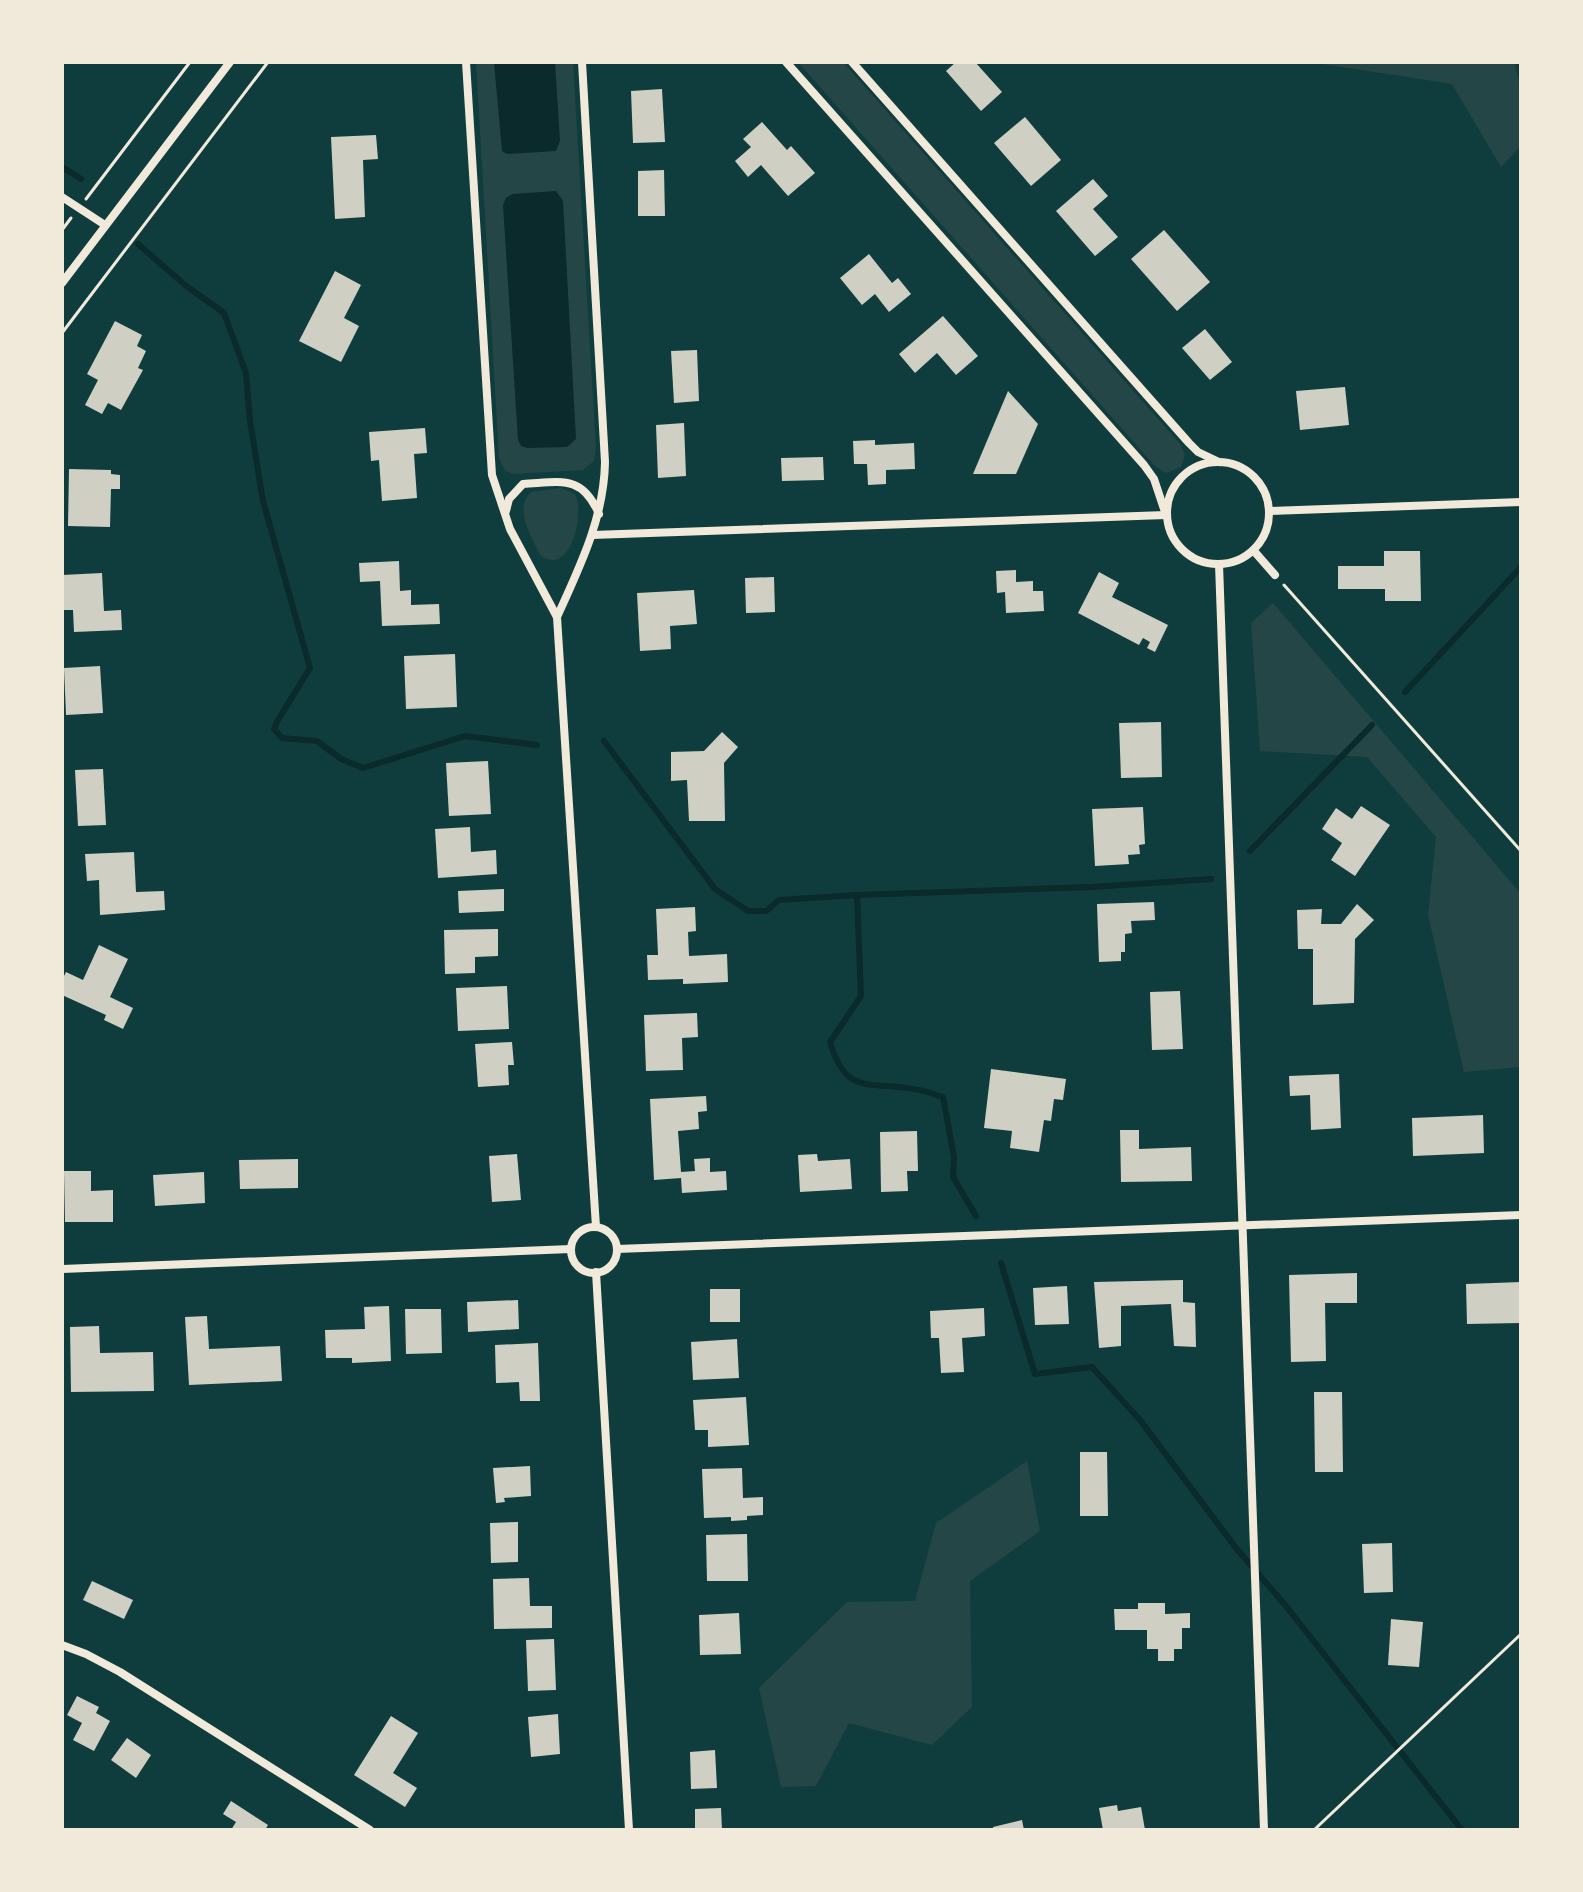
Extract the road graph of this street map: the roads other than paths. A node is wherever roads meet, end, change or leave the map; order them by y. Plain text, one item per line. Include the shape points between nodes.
1 (230, 62) edge
2 (466, 62) edge
3 (582, 62) edge
4 (786, 62) edge
5 (852, 62) edge
6 (62, 197) edge
7 (105, 225) junction
8 (62, 283) edge
9 (1219, 462) junction
10 (1521, 502) edge
11 (1270, 511) junction
12 (505, 514) junction
13 (599, 515) junction
14 (1166, 515) junction
15 (592, 535) junction
16 (1254, 551) junction
17 (1219, 564) junction
18 (1275, 575) road end
19 (557, 617) junction
20 (1521, 1215) edge
21 (1244, 1226) junction
22 (596, 1227) junction
23 (571, 1249) junction
24 (617, 1249) junction
25 (62, 1269) edge
26 (596, 1272) junction
27 (62, 1645) edge
28 (370, 1830) edge
29 (629, 1830) edge
30 (1264, 1830) edge

1 - 7 street
2 - 12 street via 492,475
3 - 13 street via 605,462
4 - 14 street via 1144,465
5 - 9 street via 1189,443
6 - 7 street
7 - 8 street
9 - 11 street via 1255,477
9 - 14 street via 1199,464 1177,483
10 - 11 street
11 - 16 street via 1263,540
12 - 13 street via 509,499 523,484 568,482 584,488
12 - 19 street
13 - 15 street
14 - 15 street
14 - 17 street via 1179,546 1198,560
15 - 19 street
16 - 17 street
16 - 18 street
17 - 21 street
19 - 22 street
20 - 21 street
21 - 24 street
21 - 30 street
22 - 23 street via 581,1231
22 - 24 street via 611,1234
23 - 25 street
23 - 26 street via 576,1264
24 - 26 street via 610,1266
26 - 29 street
27 - 28 street via 120,1672

